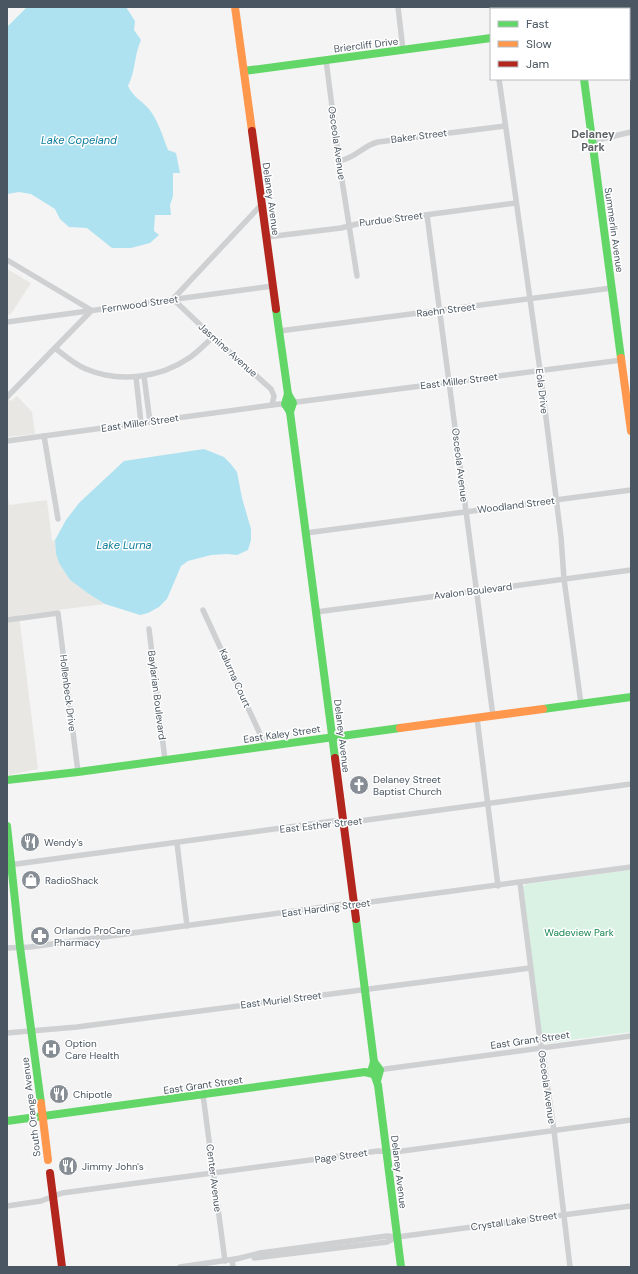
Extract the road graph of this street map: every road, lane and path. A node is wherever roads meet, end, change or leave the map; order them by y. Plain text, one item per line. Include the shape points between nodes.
1 (235, 7) edge
2 (398, 7) edge
3 (490, 38) edge
4 (403, 50) junction
5 (326, 60) junction
6 (244, 71) junction
7 (499, 80) edge
8 (584, 80) edge
9 (505, 126) junction
10 (631, 132) edge
11 (592, 141) junction
12 (339, 161) junction
13 (516, 203) junction
14 (262, 204) junction
15 (426, 215) junction
16 (349, 226) junction
17 (267, 238) junction
18 (7, 260) edge
19 (357, 276) dead end
20 (273, 286) junction
21 (612, 288) junction
22 (530, 298) junction
23 (173, 299) junction
24 (91, 310) junction
25 (439, 311) junction
26 (7, 322) edge
27 (279, 331) junction
28 (213, 337) junction
29 (55, 348) junction
30 (622, 360) junction
31 (540, 370) junction
32 (144, 376) junction
33 (136, 377) junction
34 (449, 382) junction
35 (7, 396) edge
36 (289, 403) junction
37 (272, 405) junction
38 (150, 422) junction
39 (141, 423) junction
40 (631, 432) edge
41 (44, 436) junction
42 (7, 441) edge
43 (631, 490) edge
44 (556, 500) junction
45 (466, 512) junction
46 (58, 519) dead end
47 (306, 533) junction
48 (631, 570) edge
49 (564, 579) junction
50 (476, 591) junction
51 (203, 610) dead end
52 (316, 612) junction
53 (7, 620) edge
54 (149, 629) dead end
55 (631, 697) edge
56 (581, 704) junction
57 (493, 716) junction
58 (476, 718) junction
59 (332, 738) junction
60 (266, 747) junction
61 (165, 760) junction
62 (78, 772) junction
63 (7, 780) edge
64 (631, 784) edge
65 (488, 803) junction
66 (343, 822) junction
67 (7, 826) edge
68 (177, 843) junction
69 (9, 865) edge
70 (631, 867) edge
71 (520, 883) junction
72 (498, 886) junction
73 (354, 904) junction
74 (187, 926) junction
75 (20, 947) junction
76 (7, 948) edge
77 (530, 968) junction
78 (365, 990) junction
79 (32, 1031) junction
80 (7, 1033) edge
81 (631, 1036) edge
82 (542, 1048) junction
83 (376, 1070) junction
84 (203, 1095) junction
85 (43, 1116) junction
86 (631, 1120) edge
87 (7, 1121) edge
88 (554, 1131) junction
89 (386, 1151) junction
90 (213, 1173) junction
91 (53, 1197) junction
92 (7, 1206) edge
93 (631, 1206) edge
94 (563, 1215) junction
95 (398, 1237) junction
96 (232, 1260) junction
97 (225, 1261) junction
98 (62, 1267) edge
99 (180, 1267) edge
100 (233, 1267) edge
101 (401, 1267) edge
102 (570, 1267) edge

1 - 6 street, Delaney Avenue
2 - 4 street
3 - 4 street, Briercliff Drive
4 - 5 street, Briercliff Drive
5 - 6 street, Briercliff Drive
5 - 12 street, Osceola Avenue
6 - 14 street, Delaney Avenue
7 - 9 street, Eola Drive
8 - 11 street, Summerlin Avenue
9 - 12 street, Baker Street via 378,142 348,159
9 - 13 street, Eola Drive
10 - 11 street
11 - 21 street, Summerlin Avenue
12 - 16 street, Osceola Avenue
13 - 15 street, Purdue Street
13 - 22 street, Eola Drive
14 - 17 street, Delaney Avenue
14 - 23 street
15 - 16 street, Purdue Street
15 - 25 street, Osceola Avenue
16 - 17 street, Purdue Street
16 - 19 street, Osceola Avenue
17 - 20 street, Delaney Avenue
18 - 24 street
20 - 23 street, Fernwood Street
20 - 27 street, Delaney Avenue
21 - 22 street, Raehn Street
21 - 30 street, Summerlin Avenue
22 - 25 street, Raehn Street
22 - 31 street, Eola Drive
23 - 24 street, Fernwood Street
23 - 28 street, Jasmine Avenue
24 - 26 street, Fernwood Street
24 - 29 street
25 - 27 street, Raehn Street
25 - 34 street, Osceola Avenue
27 - 36 street, Delaney Avenue
28 - 32 street via 190,358
28 - 37 street, Jasmine Avenue via 271,388 274,396
29 - 33 street via 73,362 97,373
29 - 35 street
30 - 31 street, East Miller Street
30 - 40 street, Summerlin Avenue
31 - 34 street, East Miller Street
31 - 44 street, Eola Drive
32 - 33 street
32 - 38 street
33 - 39 street
34 - 36 street, East Miller Street
34 - 45 street, Osceola Avenue
36 - 37 street, East Miller Street
36 - 47 street, Delaney Avenue
37 - 38 street, East Miller Street
38 - 39 street, East Miller Street
39 - 41 street, East Miller Street
41 - 42 street, East Miller Street
41 - 46 street
43 - 44 street, Woodland Street
44 - 45 street, Woodland Street
44 - 49 street, Eola Drive
45 - 47 street, Woodland Street
45 - 50 street, Osceola Avenue
47 - 52 street, Delaney Avenue
48 - 49 street, Avalon Boulevard
49 - 50 street, Avalon Boulevard
49 - 56 street, Eola Drive
50 - 52 street, Avalon Boulevard
50 - 57 street, Osceola Avenue
51 - 60 street, Kalurna Court
52 - 59 street, Delaney Avenue
53 - 62 street, Hollenbeck Drive via 58,613
54 - 61 street, Baylarian Boulevard
55 - 56 street, East Kaley Street
56 - 57 street, East Kaley Street
57 - 58 street, East Kaley Street
58 - 59 street, East Kaley Street
58 - 65 street
59 - 60 street, East Kaley Street
59 - 66 street, Delaney Avenue
60 - 61 street, East Kaley Street
61 - 62 street, East Kaley Street
62 - 63 street, East Kaley Street
64 - 65 street, East Esther Street
65 - 66 street, East Esther Street
65 - 72 street
66 - 68 street, East Esther Street via 333,821
66 - 73 street, Delaney Avenue
67 - 69 street, South Orange Avenue
68 - 69 street, East Esther Street
68 - 74 street
69 - 75 street, South Orange Avenue
70 - 71 street, East Harding Street
71 - 72 street, East Harding Street
71 - 77 street, Osceola Avenue
72 - 73 street, East Harding Street
73 - 74 street, East Harding Street
73 - 78 street, Delaney Avenue
74 - 75 street, East Harding Street
75 - 76 street, East Harding Street
75 - 79 street, South Orange Avenue
77 - 78 street, East Muriel Street
77 - 82 street, Osceola Avenue
78 - 79 street, East Muriel Street
78 - 83 street, Delaney Avenue
79 - 80 street, East Muriel Street
79 - 85 street, South Orange Avenue
81 - 82 street, East Grant Street
82 - 83 street, East Grant Street
82 - 88 street, Osceola Avenue
83 - 84 street, East Grant Street
83 - 89 street, Delaney Avenue
84 - 85 street, East Grant Street
84 - 90 street, Center Avenue
85 - 87 street, East Grant Street
85 - 91 street, South Orange Avenue
86 - 88 street, Page Street
88 - 89 street, Page Street via 395,1152
88 - 94 street, Osceola Avenue
89 - 90 street, Page Street
89 - 95 street, Delaney Avenue
90 - 91 street, Page Street via 62,1193
90 - 97 street, Center Avenue
91 - 92 street, Page Street
91 - 98 street, South Orange Avenue
93 - 94 street, Crystal Lake Street
94 - 95 street, Crystal Lake Street
94 - 102 street, Osceola Avenue
95 - 96 street, Crystal Lake Street via 387,1242
95 - 101 street, Delaney Avenue
96 - 97 street, Crystal Lake Street
96 - 100 street
97 - 99 street, Crystal Lake Street

